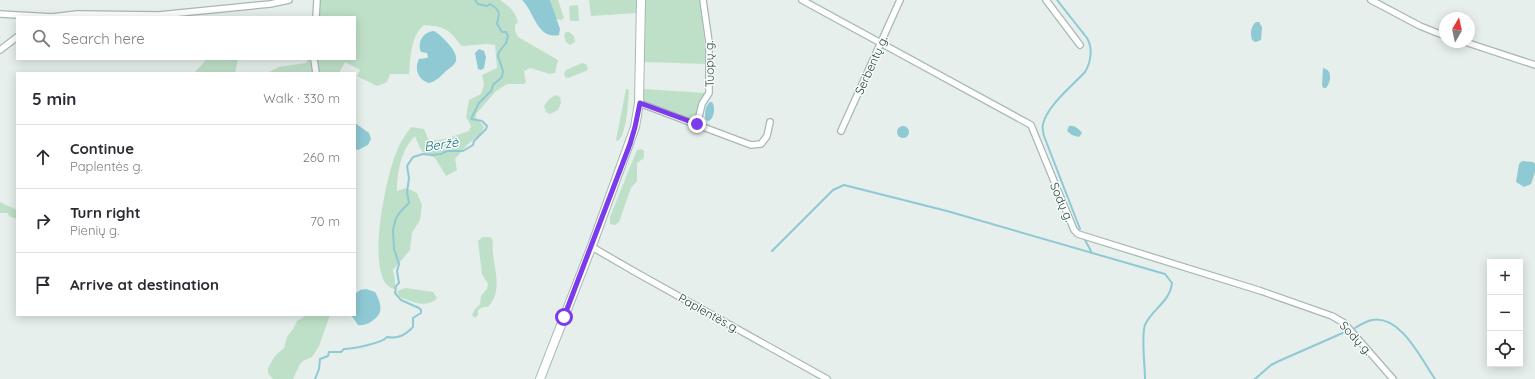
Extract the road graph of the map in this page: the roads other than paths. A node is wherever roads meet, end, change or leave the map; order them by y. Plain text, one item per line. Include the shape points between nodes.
1 (289, 0) edge
2 (317, 0) edge
3 (641, 0) edge
4 (703, 0) edge
5 (802, 0) edge
6 (900, 0) edge
7 (1046, 0) edge
8 (1370, 0) edge
9 (0, 14) edge
10 (35, 16) edge
11 (61, 16) edge
12 (316, 16) edge
13 (1439, 34) edge
14 (16, 38) edge
15 (880, 43) junction
16 (1080, 45) dead end
17 (1475, 45) edge
18 (0, 50) edge
19 (314, 60) edge
20 (1534, 64) edge
21 (316, 72) edge
22 (640, 103) junction
23 (770, 122) dead end
24 (697, 124) junction
25 (842, 131) dead end
26 (592, 247) junction
27 (540, 379) edge
28 (827, 379) edge
29 (1393, 379) edge

1 - 11 street via 159,15
2 - 12 street
3 - 22 main road
4 - 24 street, Tuopų g. via 709,42 709,93 702,104
5 - 15 street, Sodų g.
6 - 15 street, Serbentų g.
7 - 16 street
8 - 13 street
9 - 10 street
14 - 18 street
15 - 25 street, Serbentų g.
15 - 29 street, Sodų g. via 1031,125 1076,233 1332,316 1344,323
17 - 20 street
19 - 21 street
22 - 24 street
22 - 26 main road via 630,144
23 - 24 street via 767,136 762,144 756,145
26 - 27 main road
26 - 28 street, Paplentės g.

